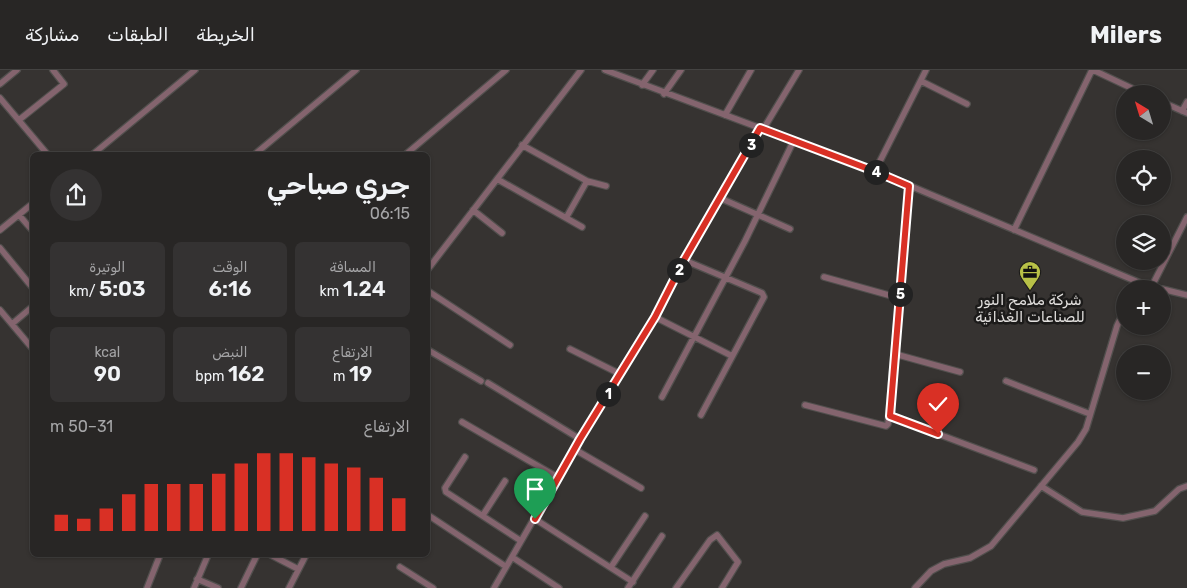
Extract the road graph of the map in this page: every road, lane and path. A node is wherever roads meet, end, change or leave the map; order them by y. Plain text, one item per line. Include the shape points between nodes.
1 (17, 70) edge
2 (53, 70) edge
3 (180, 70) edge
4 (195, 70) edge
5 (356, 70) edge
6 (506, 70) edge
7 (580, 70) edge
8 (605, 70) edge
9 (653, 70) edge
10 (681, 70) edge
11 (751, 70) edge
12 (799, 70) edge
13 (926, 70) edge
14 (1092, 70) edge
15 (186, 76) junction
16 (921, 81) junction
17 (0, 84) edge
18 (642, 85) junction
19 (1124, 85) edge
20 (664, 94) junction
21 (0, 98) edge
22 (1187, 102) edge
23 (967, 104) dead end
24 (1171, 106) edge
25 (1184, 112) edge
26 (725, 115) junction
27 (19, 120) junction
28 (762, 128) junction
29 (794, 140) junction
30 (522, 145) junction
31 (46, 152) edge
32 (96, 152) edge
33 (258, 152) edge
34 (409, 152) edge
35 (874, 171) junction
36 (497, 179) junction
37 (587, 182) junction
38 (606, 186) dead end
39 (909, 186) junction
40 (720, 198) junction
41 (30, 206) edge
42 (473, 210) junction
43 (19, 215) junction
44 (758, 215) junction
45 (1187, 217) edge
46 (566, 218) junction
47 (582, 227) dead end
48 (30, 228) edge
49 (790, 229) dead end
50 (0, 230) edge
51 (1014, 230) junction
52 (502, 233) dead end
53 (0, 248) edge
54 (684, 260) junction
55 (430, 266) edge
56 (726, 276) junction
57 (824, 277) dead end
58 (1133, 280) edge
59 (1155, 280) edge
60 (30, 285) edge
61 (1171, 291) edge
62 (430, 292) edge
63 (1187, 295) edge
64 (900, 298) junction
65 (30, 309) edge
66 (0, 310) edge
67 (655, 317) junction
68 (12, 324) junction
69 (1116, 329) edge
70 (694, 336) junction
71 (510, 345) dead end
72 (30, 346) edge
73 (570, 349) dead end
74 (430, 351) edge
75 (895, 354) junction
76 (732, 356) junction
77 (960, 372) dead end
78 (620, 374) junction
79 (1006, 380) dead end
80 (662, 397) dead end
81 (805, 405) dead end
82 (1090, 414) junction
83 (700, 415) dead end
84 (890, 416) junction
85 (462, 422) dead end
86 (580, 439) junction
87 (574, 449) junction
88 (465, 457) dead end
89 (1034, 470) dead end
90 (557, 477) junction
91 (504, 481) dead end
92 (1041, 486) junction
93 (1187, 486) edge
94 (641, 488) dead end
95 (483, 515) junction
96 (430, 516) edge
97 (645, 516) dead end
98 (535, 519) junction
99 (662, 536) dead end
100 (521, 541) junction
101 (159, 557) edge
102 (207, 557) edge
103 (256, 557) edge
104 (275, 557) edge
105 (305, 557) edge
106 (512, 557) junction
107 (506, 566) junction
108 (400, 567) dead end
109 (611, 567) junction
110 (298, 569) junction
111 (197, 579) junction
112 (633, 582) junction
113 (147, 588) edge
114 (194, 588) edge
115 (218, 588) edge
116 (241, 588) edge
117 (289, 588) edge
118 (433, 588) edge
119 (494, 588) edge
120 (559, 588) edge
121 (628, 588) edge
122 (676, 588) edge
123 (722, 588) edge
124 (915, 588) edge

1 - 17 street
2 - 27 street via 64,84
3 - 15 street
4 - 15 street
5 - 33 street
6 - 34 street
7 - 30 street
8 - 18 street
9 - 18 street
10 - 20 street
11 - 26 street
12 - 28 street
13 - 16 street
14 - 19 street
14 - 51 street
15 - 32 street
16 - 23 street
16 - 35 street
18 - 20 street
20 - 26 street
21 - 27 street
22 - 25 street
24 - 25 street
26 - 28 street
27 - 31 street
28 - 29 street
28 - 40 street
29 - 35 street
29 - 44 street
30 - 36 street
30 - 37 street
35 - 39 street
36 - 42 street
36 - 46 street
37 - 38 street
37 - 46 street
39 - 51 street
39 - 64 street
40 - 44 street
40 - 54 street
41 - 43 street
42 - 52 street
42 - 55 street
43 - 48 street
43 - 50 street
44 - 49 street
44 - 56 street
45 - 59 street
46 - 47 street
51 - 58 street
53 - 60 street
54 - 56 street
54 - 67 street
56 - 70 street
56 - 76 street via 764,294
57 - 64 street
61 - 63 street
62 - 71 street
64 - 75 street
65 - 68 street
66 - 68 street
67 - 70 street
67 - 78 street
68 - 72 street
69 - 82 street
70 - 76 street
70 - 80 street
73 - 78 street
74 - 86 street
75 - 77 street
75 - 84 street
76 - 83 street
78 - 86 street
79 - 82 street
81 - 84 street via 886,426
82 - 92 street via 1082,436
84 - 89 street
85 - 90 street
86 - 87 street
87 - 90 street
87 - 94 street
88 - 95 street via 444,490
90 - 98 street
91 - 95 street
92 - 93 street via 1082,512 1123,518 1155,511 1179,489
92 - 124 street via 990,546 970,558 944,564 931,571
95 - 100 street
96 - 107 street
97 - 109 street
98 - 100 street
98 - 109 street
99 - 112 street
100 - 106 street
101 - 113 street
102 - 111 street
103 - 116 street
104 - 110 street
105 - 110 street
106 - 107 street
106 - 120 street
107 - 119 street
108 - 118 street
109 - 112 street
110 - 117 street
111 - 114 street
111 - 115 street
112 - 121 street
122 - 123 street via 717,535 738,562

